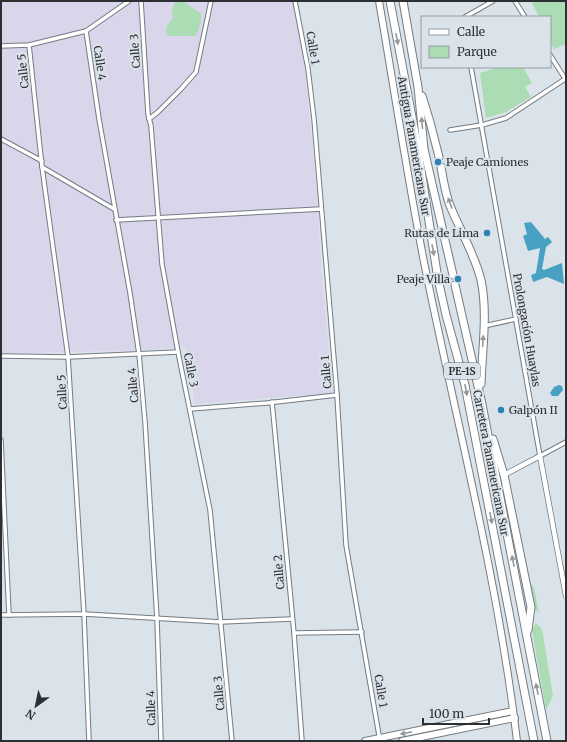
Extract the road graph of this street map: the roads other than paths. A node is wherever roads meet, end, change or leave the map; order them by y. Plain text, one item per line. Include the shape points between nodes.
1 (129, 1) edge
2 (141, 1) edge
3 (211, 1) edge
4 (295, 1) edge
5 (379, 1) edge
6 (390, 1) edge
7 (403, 1) edge
8 (493, 1) edge
9 (515, 1) edge
10 (467, 16) edge
11 (524, 16) edge
12 (86, 31) junction
13 (29, 45) junction
14 (1, 46) edge
15 (551, 56) edge
16 (471, 68) edge
17 (566, 79) edge
18 (418, 87) junction
19 (149, 118) junction
20 (482, 125) junction
21 (450, 130) dead end
22 (1, 139) edge
23 (439, 157) dead end
24 (42, 161) junction
25 (42, 167) junction
26 (441, 167) dead end
27 (114, 209) junction
28 (321, 209) junction
29 (158, 218) junction
30 (116, 220) junction
31 (453, 275) dead end
32 (455, 285) dead end
33 (516, 319) junction
34 (483, 326) junction
35 (178, 352) junction
36 (139, 354) junction
37 (1, 356) edge
38 (68, 357) junction
39 (480, 394) junction
40 (337, 395) junction
41 (272, 402) junction
42 (482, 404) junction
43 (190, 409) junction
44 (1, 440) edge
45 (566, 442) edge
46 (540, 456) junction
47 (504, 475) junction
48 (566, 596) edge
49 (84, 614) junction
50 (1, 615) edge
51 (9, 615) junction
52 (157, 618) junction
53 (292, 619) junction
54 (221, 622) junction
55 (362, 632) junction
56 (294, 633) junction
57 (527, 638) junction
58 (513, 711) junction
59 (514, 718) junction
60 (380, 739) edge
61 (89, 741) edge
62 (161, 741) edge
63 (232, 741) edge
64 (302, 741) edge
65 (365, 741) edge
66 (402, 741) edge
67 (517, 741) edge
68 (534, 741) edge
69 (547, 741) edge

1 - 12 street
2 - 19 street, Calle 3
3 - 19 street via 196,72
4 - 28 street, Calle 1 via 308,69
5 - 58 main road, Antigua Panamericana Sur via 424,261 474,490
6 -> 68 highway, Carretera Panamericana Sur / PE-1S via 412,116 438,279 465,384
7 - 18 highway
8 - 10 street
9 - 11 street
12 - 13 street
12 - 27 street, Calle 4
13 - 14 street
13 - 24 street, Calle 5
15 - 17 street
16 - 20 street, Prolongación Huaylas
17 - 20 street via 506,118
18 - 23 highway via 429,116
31 -> 18 highway via 424,149
19 - 29 street, Calle 3
20 - 21 street
20 - 33 street, Prolongación Huaylas
22 - 24 street
24 - 25 street, Calle 5
25 - 27 street
25 - 38 street, Calle 5
34 -> 26 highway, Carretera Panamericana Sur / PE-1S via 481,280 474,257 449,202
27 - 30 street, Calle 4
28 - 29 street
28 - 40 street, Calle 1
29 - 30 street
29 - 35 street, Calle 3 via 162,264
30 - 36 street, Calle 4
32 - 39 highway, Carretera Panamericana Sur / PE-1S
33 - 34 street
33 - 46 street, Prolongación Huaylas
39 -> 34 highway, Carretera Panamericana Sur / PE-1S
35 - 36 street
35 - 43 street, Calle 3
36 - 38 street
36 - 52 street, Calle 4
37 - 38 street
38 - 49 street, Calle 5
39 - 42 highway, Carretera Panamericana Sur / PE-1S
40 - 41 street
40 - 55 street, Calle 1 via 346,545
41 - 43 street
41 - 53 street, Calle 2
42 - 47 highway
57 -> 42 highway, Carretera Panamericana Sur / PE-1S
43 - 54 street, Calle 3 via 210,510
44 - 51 street
45 - 46 street
46 - 47 street
46 - 48 street, Prolongación Huaylas
47 - 57 highway via 531,607
49 - 51 street
49 - 52 street
49 - 61 street, Calle 5
50 - 51 street
52 - 54 street
52 - 62 street, Calle 4
53 - 54 street
53 - 56 street, Calle 2
54 - 63 street, Calle 3
55 - 56 street
55 - 60 street, Calle 1
56 - 64 street, Calle 2
69 -> 57 highway, Carretera Panamericana Sur / PE-1S
58 - 59 main road, Antigua Panamericana Sur
58 -> 60 main road
59 - 66 main road
59 - 67 main road, Antigua Panamericana Sur
60 - 65 main road

